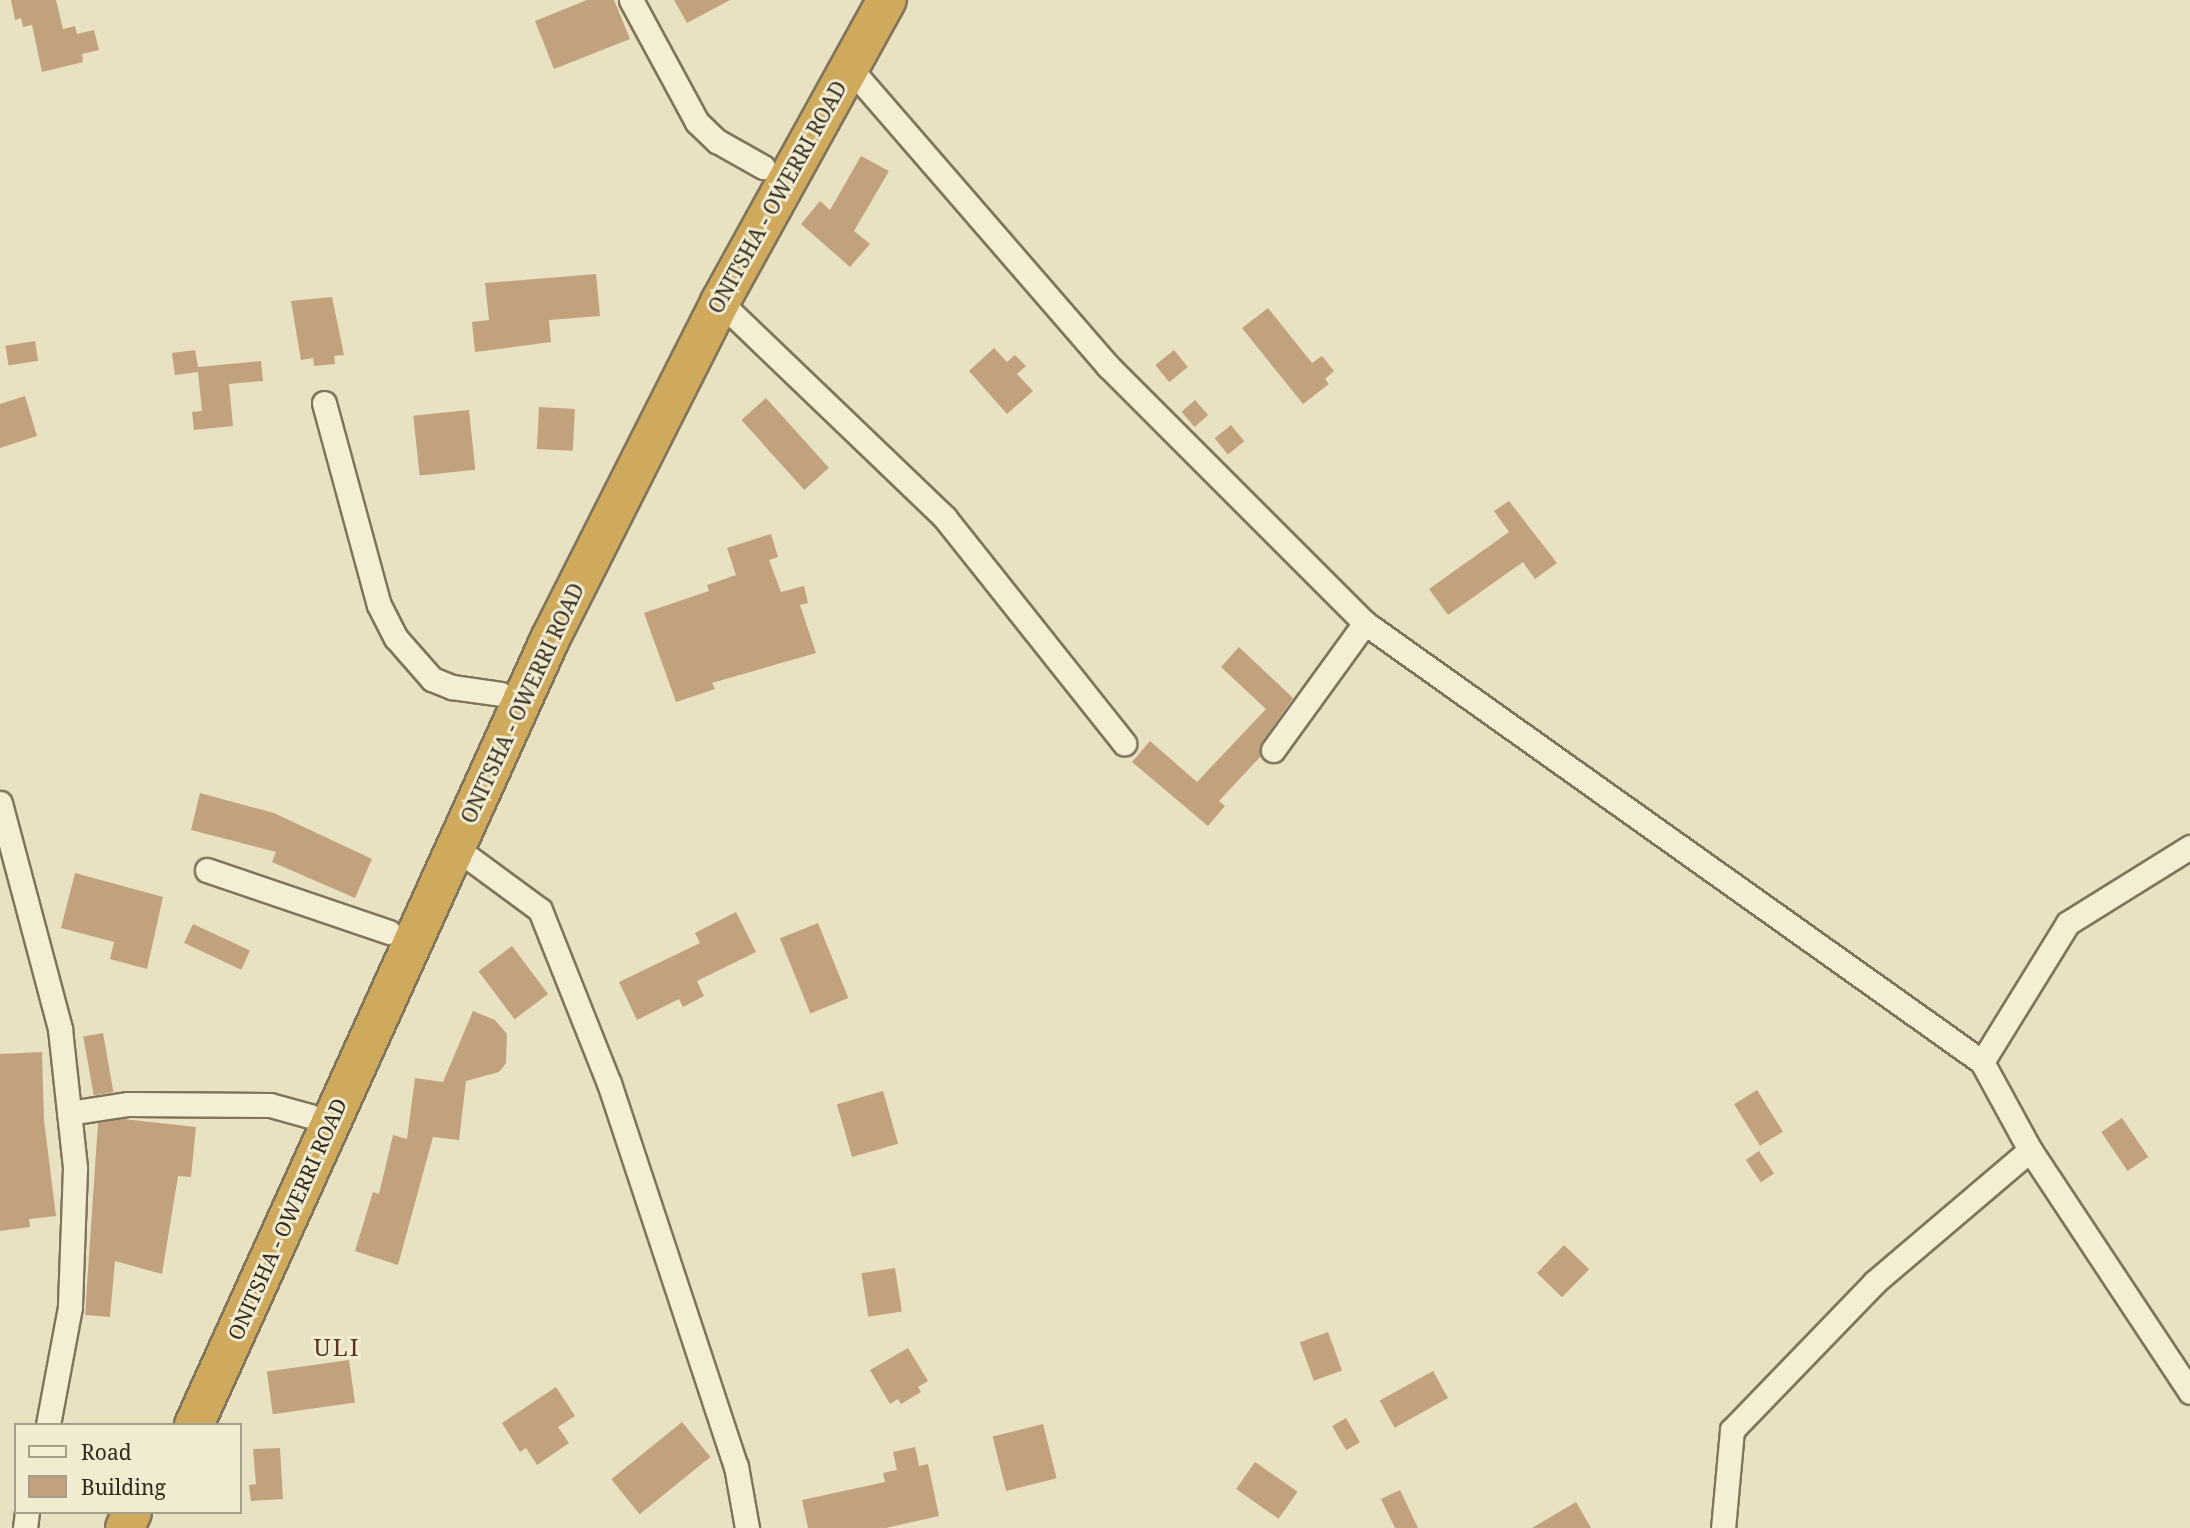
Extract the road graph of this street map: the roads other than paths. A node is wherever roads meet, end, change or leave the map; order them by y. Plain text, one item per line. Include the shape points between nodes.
1 (631, 0) edge
2 (859, 0) edge
3 (887, 0) edge
4 (849, 66) junction
5 (763, 167) junction
6 (720, 302) junction
7 (324, 403) dead end
8 (1366, 623) junction
9 (501, 694) junction
10 (1124, 743) dead end
11 (1273, 750) dead end
12 (0, 803) edge
13 (2190, 847) edge
14 (456, 848) junction
15 (208, 870) dead end
16 (389, 932) junction
17 (1982, 1062) junction
18 (69, 1113) junction
19 (310, 1116) junction
20 (2029, 1150) junction
21 (2190, 1392) edge
22 (48, 1423) edge
23 (172, 1423) edge
24 (195, 1423) edge
25 (747, 1528) edge
26 (1723, 1528) edge

1 - 5 street via 697,121 717,141
2 - 5 highway, ONITSHA - OWERRI ROAD
3 - 4 highway, ONITSHA - OWERRI ROAD
4 - 6 highway, ONITSHA - OWERRI ROAD
4 - 8 street via 1108,366
5 - 9 highway, ONITSHA - OWERRI ROAD
6 - 10 street via 945,518
6 - 14 highway, ONITSHA - OWERRI ROAD via 550,639
7 - 9 street via 379,605 396,638 432,679 452,687
8 - 11 street
8 - 17 street
9 - 16 highway, ONITSHA - OWERRI ROAD
12 - 18 street via 60,1029
13 - 17 street via 2068,923
14 - 24 highway, ONITSHA - OWERRI ROAD
14 - 25 street via 540,910 609,1083 736,1466
15 - 16 street
16 - 19 highway, ONITSHA - OWERRI ROAD
17 - 20 street
18 - 19 street via 128,1104 270,1105
18 - 22 street via 75,1168 70,1307
19 - 23 highway, ONITSHA - OWERRI ROAD
20 - 21 street
20 - 26 street via 1874,1283 1732,1430

